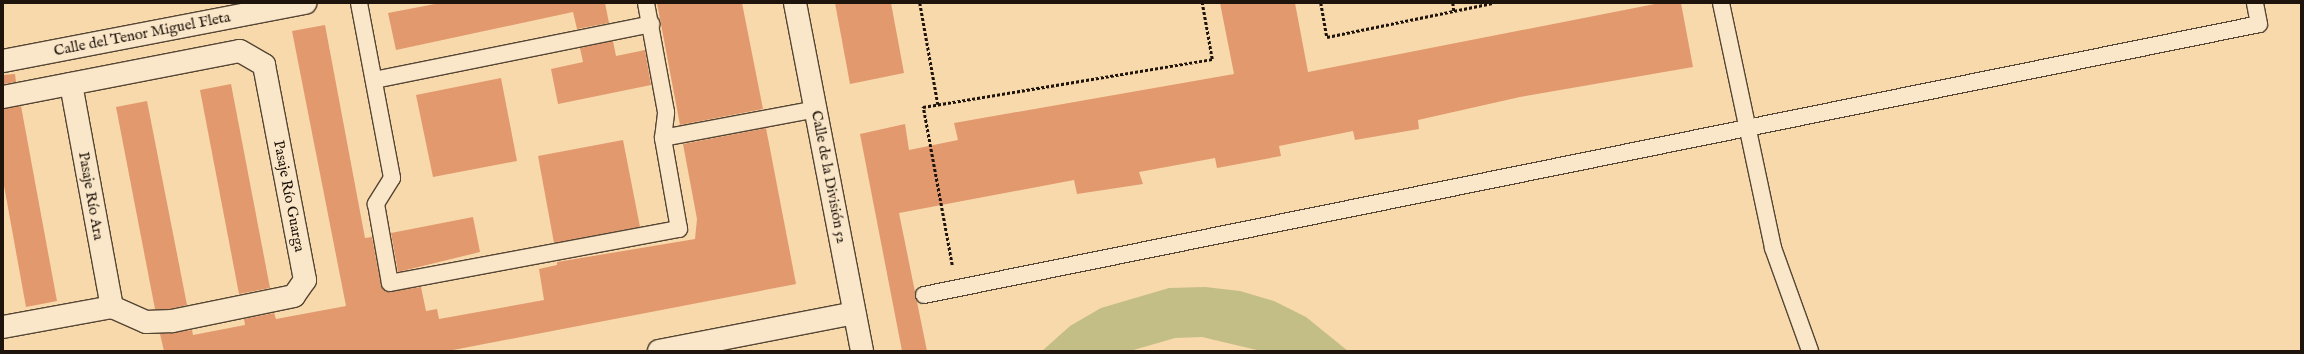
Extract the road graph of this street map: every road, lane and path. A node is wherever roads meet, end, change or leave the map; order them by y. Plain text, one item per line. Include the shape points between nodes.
1 (305, 3) edge
2 (359, 3) edge
3 (646, 3) edge
4 (795, 3) edge
5 (920, 3) edge
6 (1202, 3) edge
7 (1321, 3) edge
8 (1453, 3) edge
9 (1493, 3) edge
10 (1721, 3) edge
11 (2255, 3) edge
12 (1454, 11) junction
13 (650, 24) junction
14 (3, 61) edge
15 (374, 80) junction
16 (71, 84) junction
17 (3, 97) edge
18 (938, 104) junction
19 (816, 109) junction
20 (1746, 130) junction
21 (663, 138) junction
22 (956, 287) junction
23 (924, 295) dead end
24 (112, 307) junction
25 (854, 313) junction
26 (3, 327) edge
27 (659, 351) edge
28 (862, 351) edge
29 (1810, 351) edge

1 - 14 street, Calle del Tenor Miguel Fleta
2 - 15 lane
3 - 13 lane
4 - 19 street, Calle de la División 52
5 - 18 path
6 - 18 path via 1212,59
7 - 12 path via 1327,37
8 - 12 path
9 - 12 path
10 - 20 lane
11 - 20 lane via 2259,24
13 - 15 lane
13 - 21 lane via 666,112
15 - 21 lane via 392,178 376,204 390,283 679,229
16 - 17 street, Pasaje Río Guarga
16 - 24 street, Pasaje Río Ara
16 - 24 street, Pasaje Río Guarga via 240,50 264,65 305,280 294,296 172,321 146,322
18 - 22 path via 923,107
19 - 21 lane
19 - 25 street, Calle de la División 52
20 - 22 lane
20 - 29 lane via 1773,248
22 - 23 lane
24 - 26 street
25 - 27 street
25 - 28 street, Calle de la División 52

